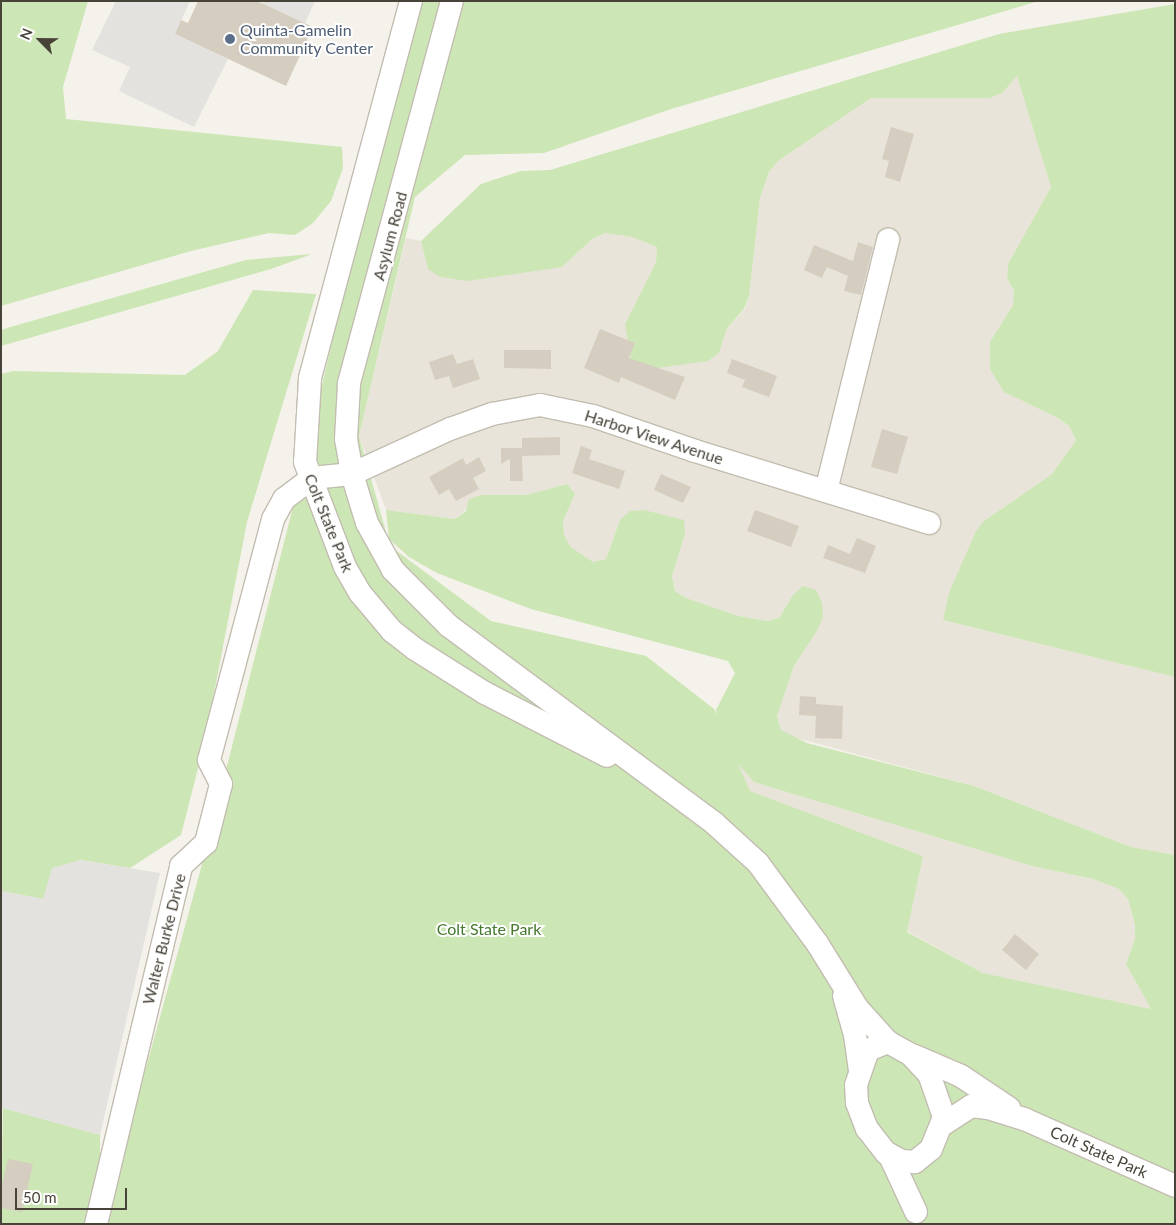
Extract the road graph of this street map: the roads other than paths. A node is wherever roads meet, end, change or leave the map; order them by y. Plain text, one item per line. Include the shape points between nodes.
1 (411, 1) edge
2 (452, 1) edge
3 (888, 240) dead end
4 (352, 474) junction
5 (312, 478) junction
6 (826, 491) junction
7 (929, 523) dead end
8 (670, 792) junction
9 (841, 983) junction
10 (888, 1042) junction
11 (911, 1054) junction
12 (860, 1070) junction
13 (1024, 1119) junction
14 (942, 1125) junction
15 (889, 1154) junction
16 (921, 1160) junction
17 (1175, 1186) edge
18 (917, 1218) edge
19 (96, 1224) edge

1 - 5 street, Colt State Park via 310,380 305,462
2 - 4 street, Asylum Road via 349,384 345,430
3 - 6 street
4 - 5 street, Harbor View Avenue
4 - 6 street, Harbor View Avenue via 450,429 492,414 540,406 593,416
4 - 8 street, Colt State Park via 362,510 378,547 393,570 424,603 479,650
5 - 8 street, Colt State Park via 345,567 360,593 392,631 415,650 485,693
5 - 19 street, Walter Burke Drive via 284,499 273,519 209,760 221,784 206,843 181,866
6 - 7 street, Harbor View Avenue
8 - 9 street, Colt State Park via 714,823 758,863 817,943
9 - 10 street, Colt State Park
9 - 12 street, Colt State Park via 855,1035
10 - 11 street, Colt State Park
10 - 12 street, Colt State Park via 868,1050
11 - 13 street, Colt State Park via 961,1076
11 - 14 street, Colt State Park via 935,1086 944,1117
12 - 15 street, Colt State Park via 856,1085 860,1112 872,1138
13 - 14 street, Colt State Park via 971,1106
13 - 17 street, Colt State Park
14 - 16 street via 931,1149
15 - 16 street, Colt State Park via 902,1161
15 - 18 street
16 - 18 street

